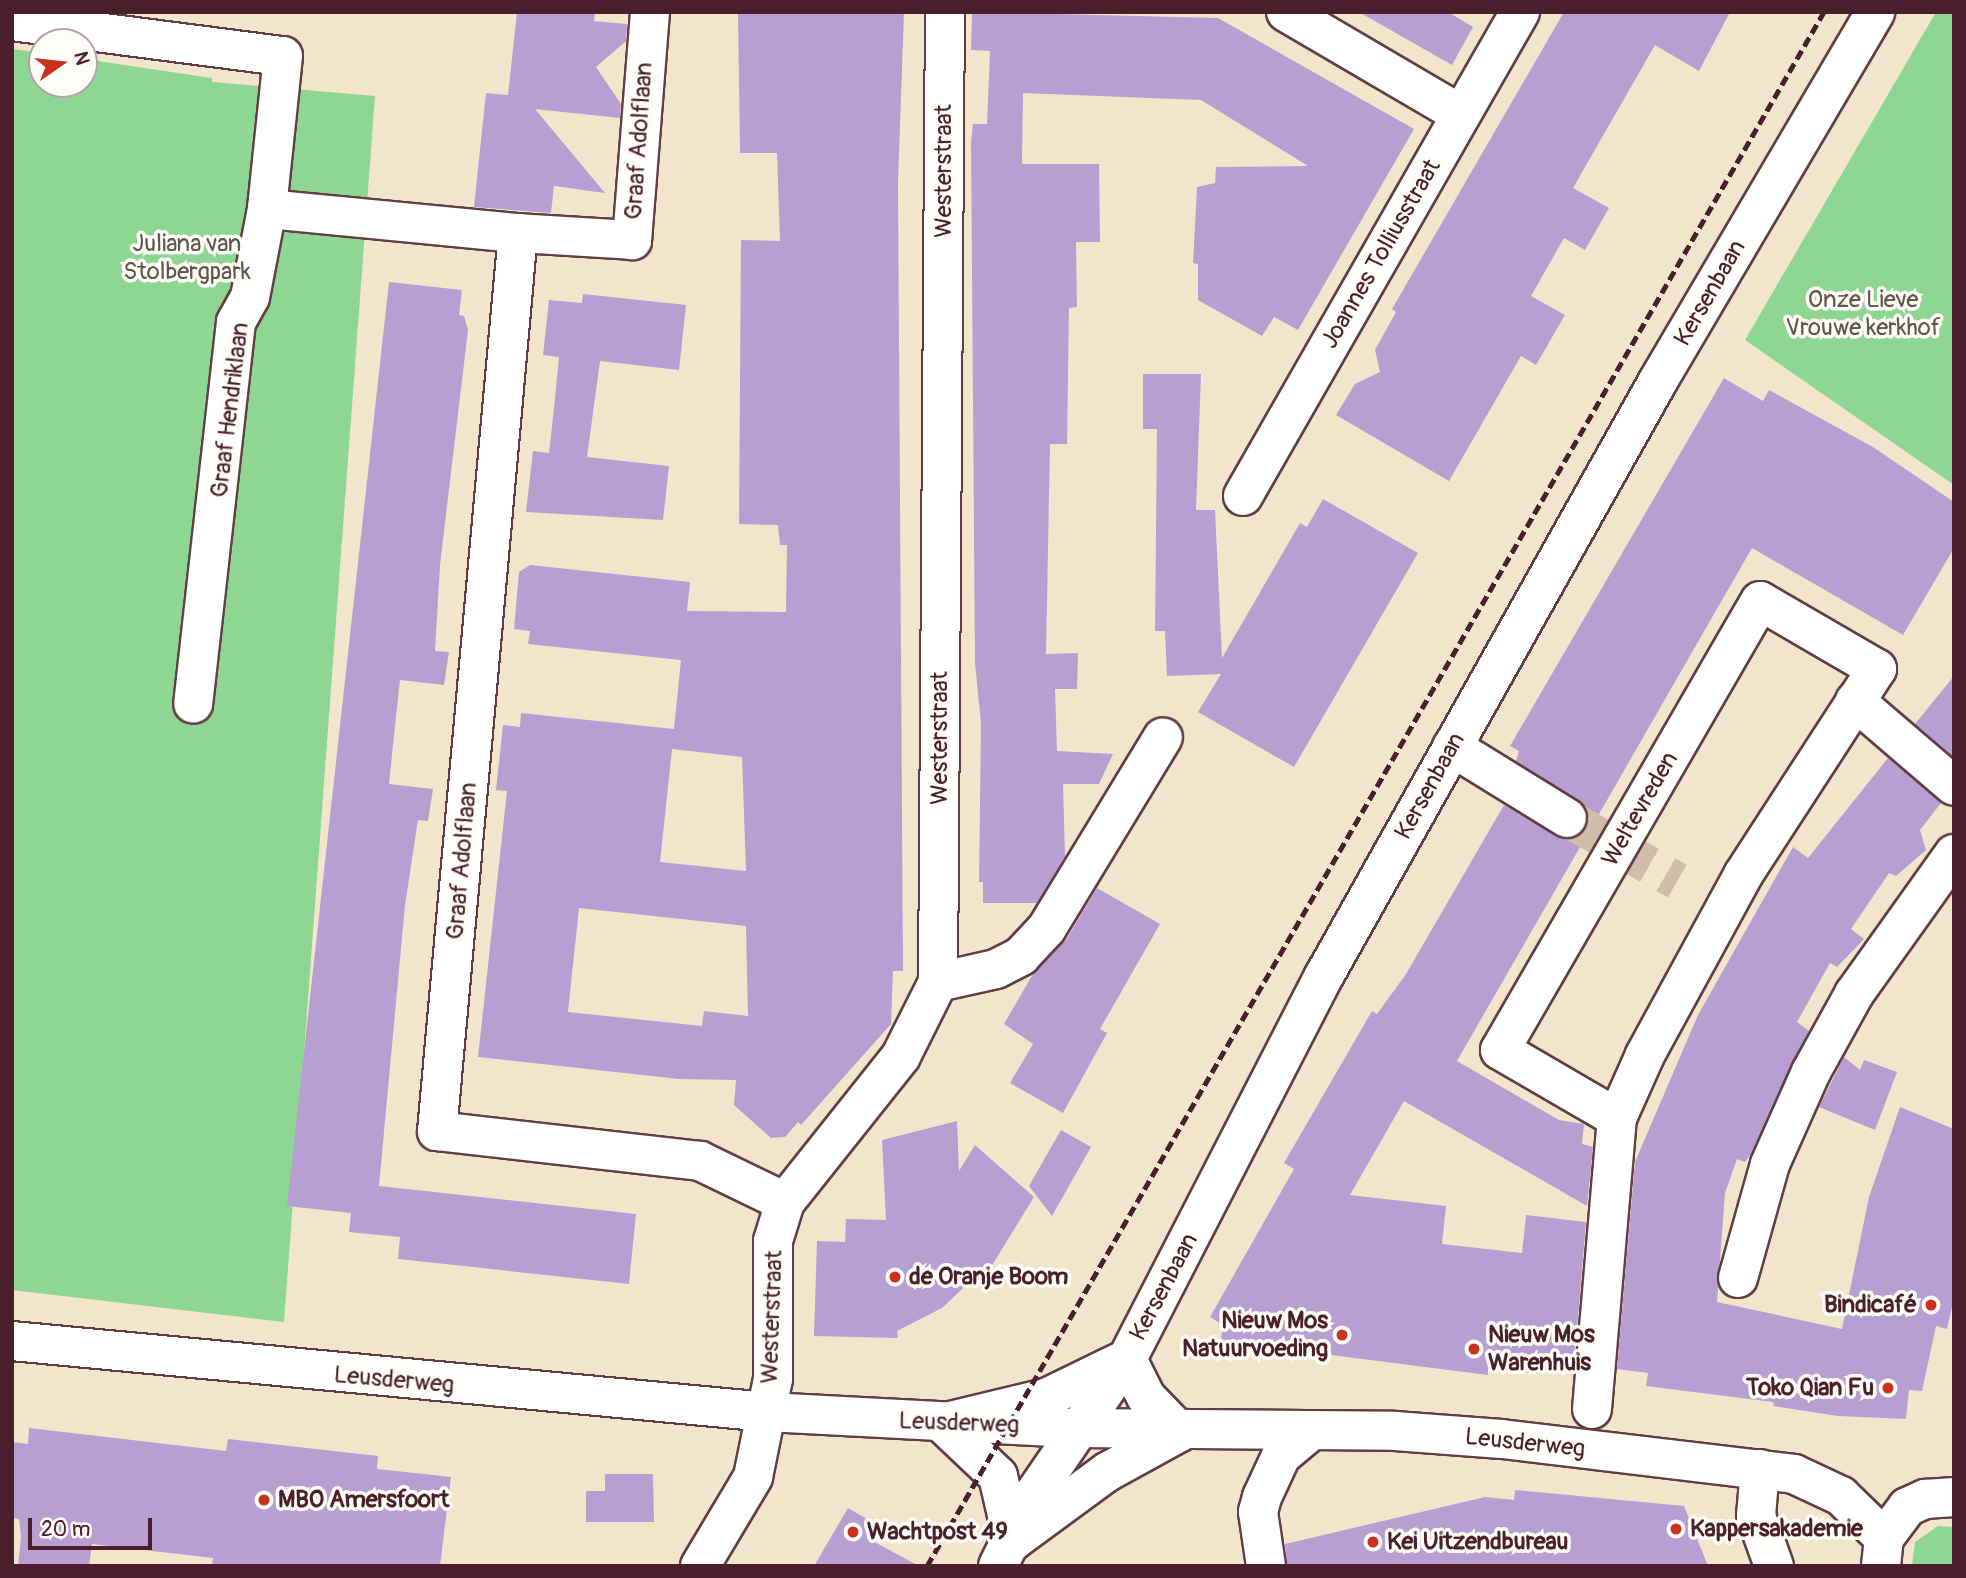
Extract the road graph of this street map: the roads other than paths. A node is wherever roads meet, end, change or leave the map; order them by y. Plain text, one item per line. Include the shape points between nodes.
1 (650, 12) edge
2 (944, 12) edge
3 (1286, 12) edge
4 (1520, 12) edge
5 (1875, 12) edge
6 (12, 21) edge
7 (1460, 114) junction
8 (267, 209) junction
9 (518, 233) junction
10 (1243, 496) dead end
11 (1855, 701) junction
12 (193, 704) dead end
13 (1163, 737) dead end
14 (1452, 747) junction
15 (1954, 786) edge
16 (1567, 818) tunnel mouth
17 (1954, 854) edge
18 (938, 982) junction
19 (1617, 1118) junction
20 (785, 1202) junction
21 (1738, 1278) dead end
22 (12, 1341) edge
23 (1127, 1359) junction
24 (1592, 1409) dead end
25 (767, 1412) junction
26 (942, 1423) junction
27 (1077, 1428) junction
28 (1311, 1430) junction
29 (1180, 1432) junction
30 (1760, 1469) junction
31 (1954, 1497) edge
32 (1883, 1552) edge
33 (1005, 1553) edge
34 (700, 1566) edge
35 (1266, 1566) edge
36 (1774, 1566) edge

1 - 9 street, Graaf Adolflaan via 632,240
2 - 18 street, Westerstraat
3 - 7 street
4 - 7 street, Joannes Tolliusstraat
5 - 14 street, Kersenbaan via 1658,381
6 - 8 street, Graaf Hendriklaan via 283,56
7 - 10 street, Joannes Tolliusstraat
8 - 9 street, Graaf Adolflaan
8 - 12 street, Graaf Hendriklaan via 250,298 236,322 201,668
9 - 20 street, Graaf Adolflaan via 437,1131 700,1161
11 - 15 street
11 - 19 street, Weltevreden via 1743,874 1644,1055
11 - 19 street, Weltevreden via 1877,669 1760,601 1500,1050
13 - 18 street via 1047,928 1021,956 996,970
14 - 16 street
14 - 23 street, Kersenbaan via 1324,976
17 - 21 street via 1854,994 1811,1072 1770,1164
18 - 20 street, Westerstraat via 901,1056
19 - 24 street, Weltevreden
20 - 25 street, Westerstraat via 773,1241 773,1380
22 - 25 street, Leusderweg
23 - 26 street via 1046,1398
23 - 27 street, Kersenbaan
23 - 29 street via 1146,1397
25 - 26 street, Leusderweg
25 - 34 street, Westerstraat via 753,1477
26 - 27 street, Leusderweg
26 - 33 street via 998,1476
27 - 29 street, Leusderweg
27 - 33 street, Kersenbaan via 1032,1497
28 - 29 street, Leusderweg
28 - 30 street, Leusderweg via 1502,1439
28 - 35 street via 1281,1456 1262,1497 1258,1512
29 - 33 street via 1107,1472
30 - 32 street, Leusderweg via 1794,1474 1841,1496
30 - 36 street via 1756,1516
31 - 32 street via 1925,1499 1907,1507

